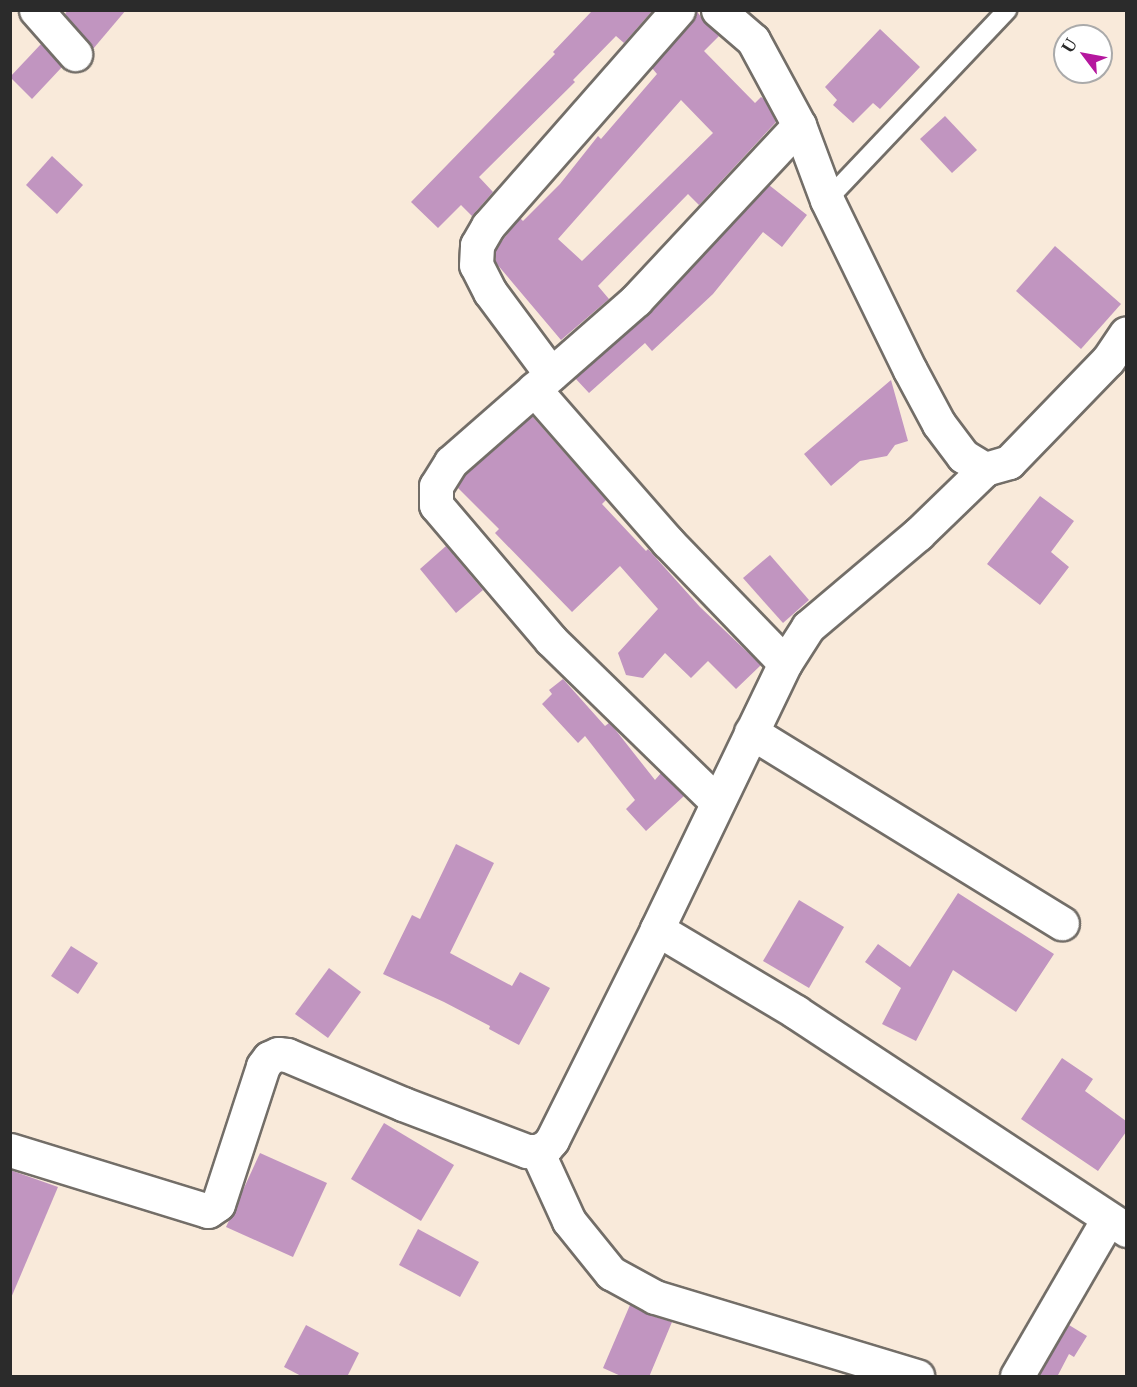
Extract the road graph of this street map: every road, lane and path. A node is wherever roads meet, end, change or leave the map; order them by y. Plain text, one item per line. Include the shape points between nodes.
1 (36, 10) edge
2 (678, 10) edge
3 (718, 10) edge
4 (1006, 10) edge
5 (75, 54) dead end
6 (799, 126) junction
7 (827, 200) junction
8 (1126, 333) edge
9 (542, 381) junction
10 (985, 468) junction
11 (785, 663) junction
12 (752, 732) junction
13 (717, 802) junction
14 (1062, 923) dead end
15 (657, 928) junction
16 (10, 1150) edge
17 (537, 1151) junction
18 (1117, 1224) edge
19 (917, 1377) edge
20 (1017, 1377) edge

1 - 5 street
2 - 9 street via 488,226 477,245 476,266
3 - 6 street via 753,40
4 - 7 lane
6 - 7 street
6 - 9 street via 636,300
7 - 10 street via 939,423 963,456
8 - 10 street via 1108,360 1036,437 1009,462
9 - 11 street via 668,542
9 - 13 street via 451,462 436,486 436,505 551,640
10 - 11 street via 918,534 808,627
11 - 12 street
12 - 13 street
12 - 14 street
13 - 15 street
15 - 17 street via 552,1140
15 - 18 street via 796,1012
16 - 17 street via 208,1211 218,1204 263,1066 269,1058 287,1054 479,1134
17 - 19 street via 569,1221 611,1273 655,1297
18 - 20 street

